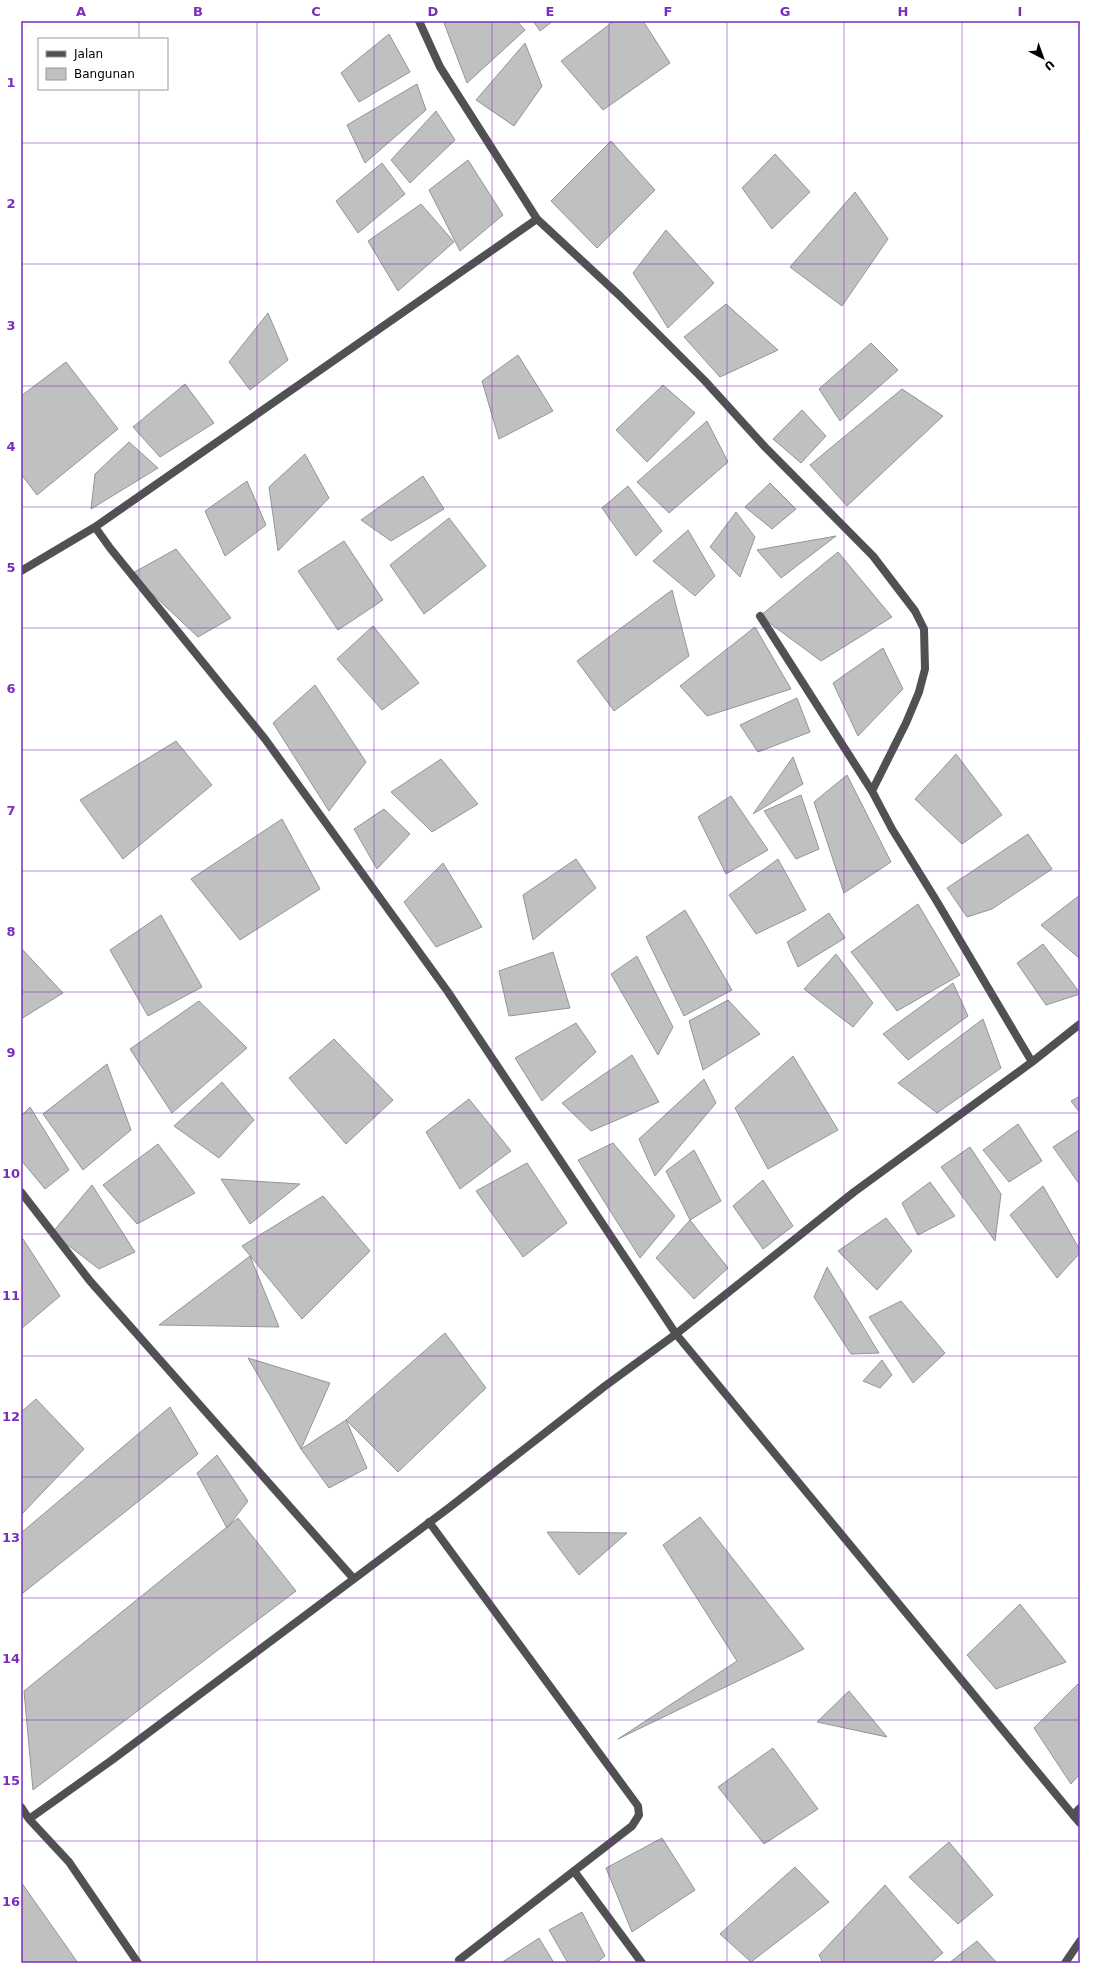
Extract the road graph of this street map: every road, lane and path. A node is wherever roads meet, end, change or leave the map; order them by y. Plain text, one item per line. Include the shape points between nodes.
1 (419, 21) edge
2 (537, 219) junction
3 (96, 527) junction
4 (21, 571) edge
5 (760, 616) dead end
6 (872, 791) junction
7 (1080, 1024) edge
8 (1032, 1062) junction
9 (21, 1192) edge
10 (676, 1334) junction
11 (429, 1522) junction
12 (353, 1578) junction
13 (21, 1807) edge
14 (1080, 1808) edge
15 (1073, 1815) junction
16 (29, 1819) junction
17 (1080, 1823) edge
18 (574, 1870) junction
19 (1080, 1940) edge
20 (458, 1960) dead end
21 (138, 1963) edge
22 (642, 1963) edge
23 (1065, 1963) edge

1 - 2 street via 440,67
2 - 3 street
2 - 6 street via 620,296 705,381 765,447 873,556 915,611 924,629 925,669 906,723
3 - 4 street
3 - 10 street via 110,548 265,739 439,980
5 - 6 street
6 - 8 street via 892,829
7 - 8 street
8 - 10 street via 854,1192
9 - 12 street via 90,1281
10 - 11 street
10 - 15 street
11 - 12 street
11 - 18 street via 638,1806 639,1815 632,1826
12 - 16 street via 112,1760
13 - 16 street
14 - 15 street
15 - 17 street
16 - 21 street via 69,1862
18 - 20 street
18 - 22 street
19 - 23 street

